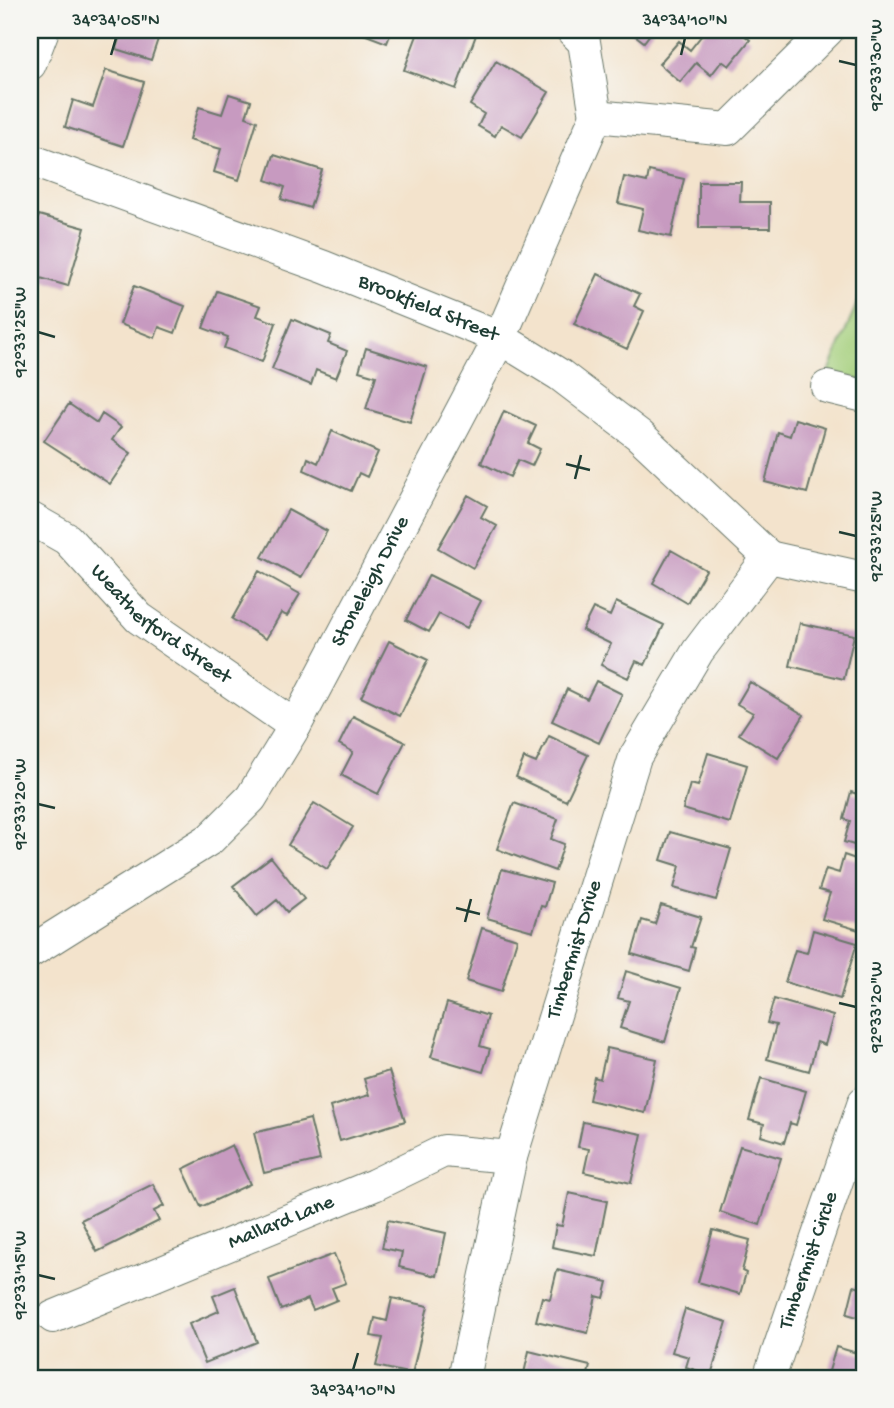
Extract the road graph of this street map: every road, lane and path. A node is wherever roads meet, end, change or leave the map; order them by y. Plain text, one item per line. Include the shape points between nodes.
1 (43, 30) edge
2 (572, 30) edge
3 (828, 30) edge
4 (30, 64) edge
5 (596, 116) junction
6 (30, 160) edge
7 (500, 338) junction
8 (827, 387) dead end
9 (864, 396) edge
10 (30, 518) edge
11 (769, 557) junction
12 (864, 578) edge
13 (295, 726) junction
14 (30, 951) edge
15 (864, 1102) edge
16 (511, 1157) junction
17 (53, 1317) dead end
18 (464, 1378) edge
19 (768, 1378) edge

1 - 4 street
2 - 5 street via 584,42
3 - 5 street via 729,129
5 - 7 street, Stoneleigh Drive
6 - 7 street, Brookfield Street via 324,267
7 - 11 street, Brookfield Street via 560,375 639,435
7 - 13 street, Stoneleigh Drive
8 - 9 street
10 - 13 street, Weatherford Street via 66,539 139,618
11 - 12 street
11 - 16 street, Timbermist Drive via 698,651 635,757
13 - 14 street, Stoneleigh Drive via 251,798 210,839
15 - 19 street, Timbermist Circle
16 - 17 street, Mallard Lane via 444,1151 374,1185
16 - 18 street, Timbermist Drive

